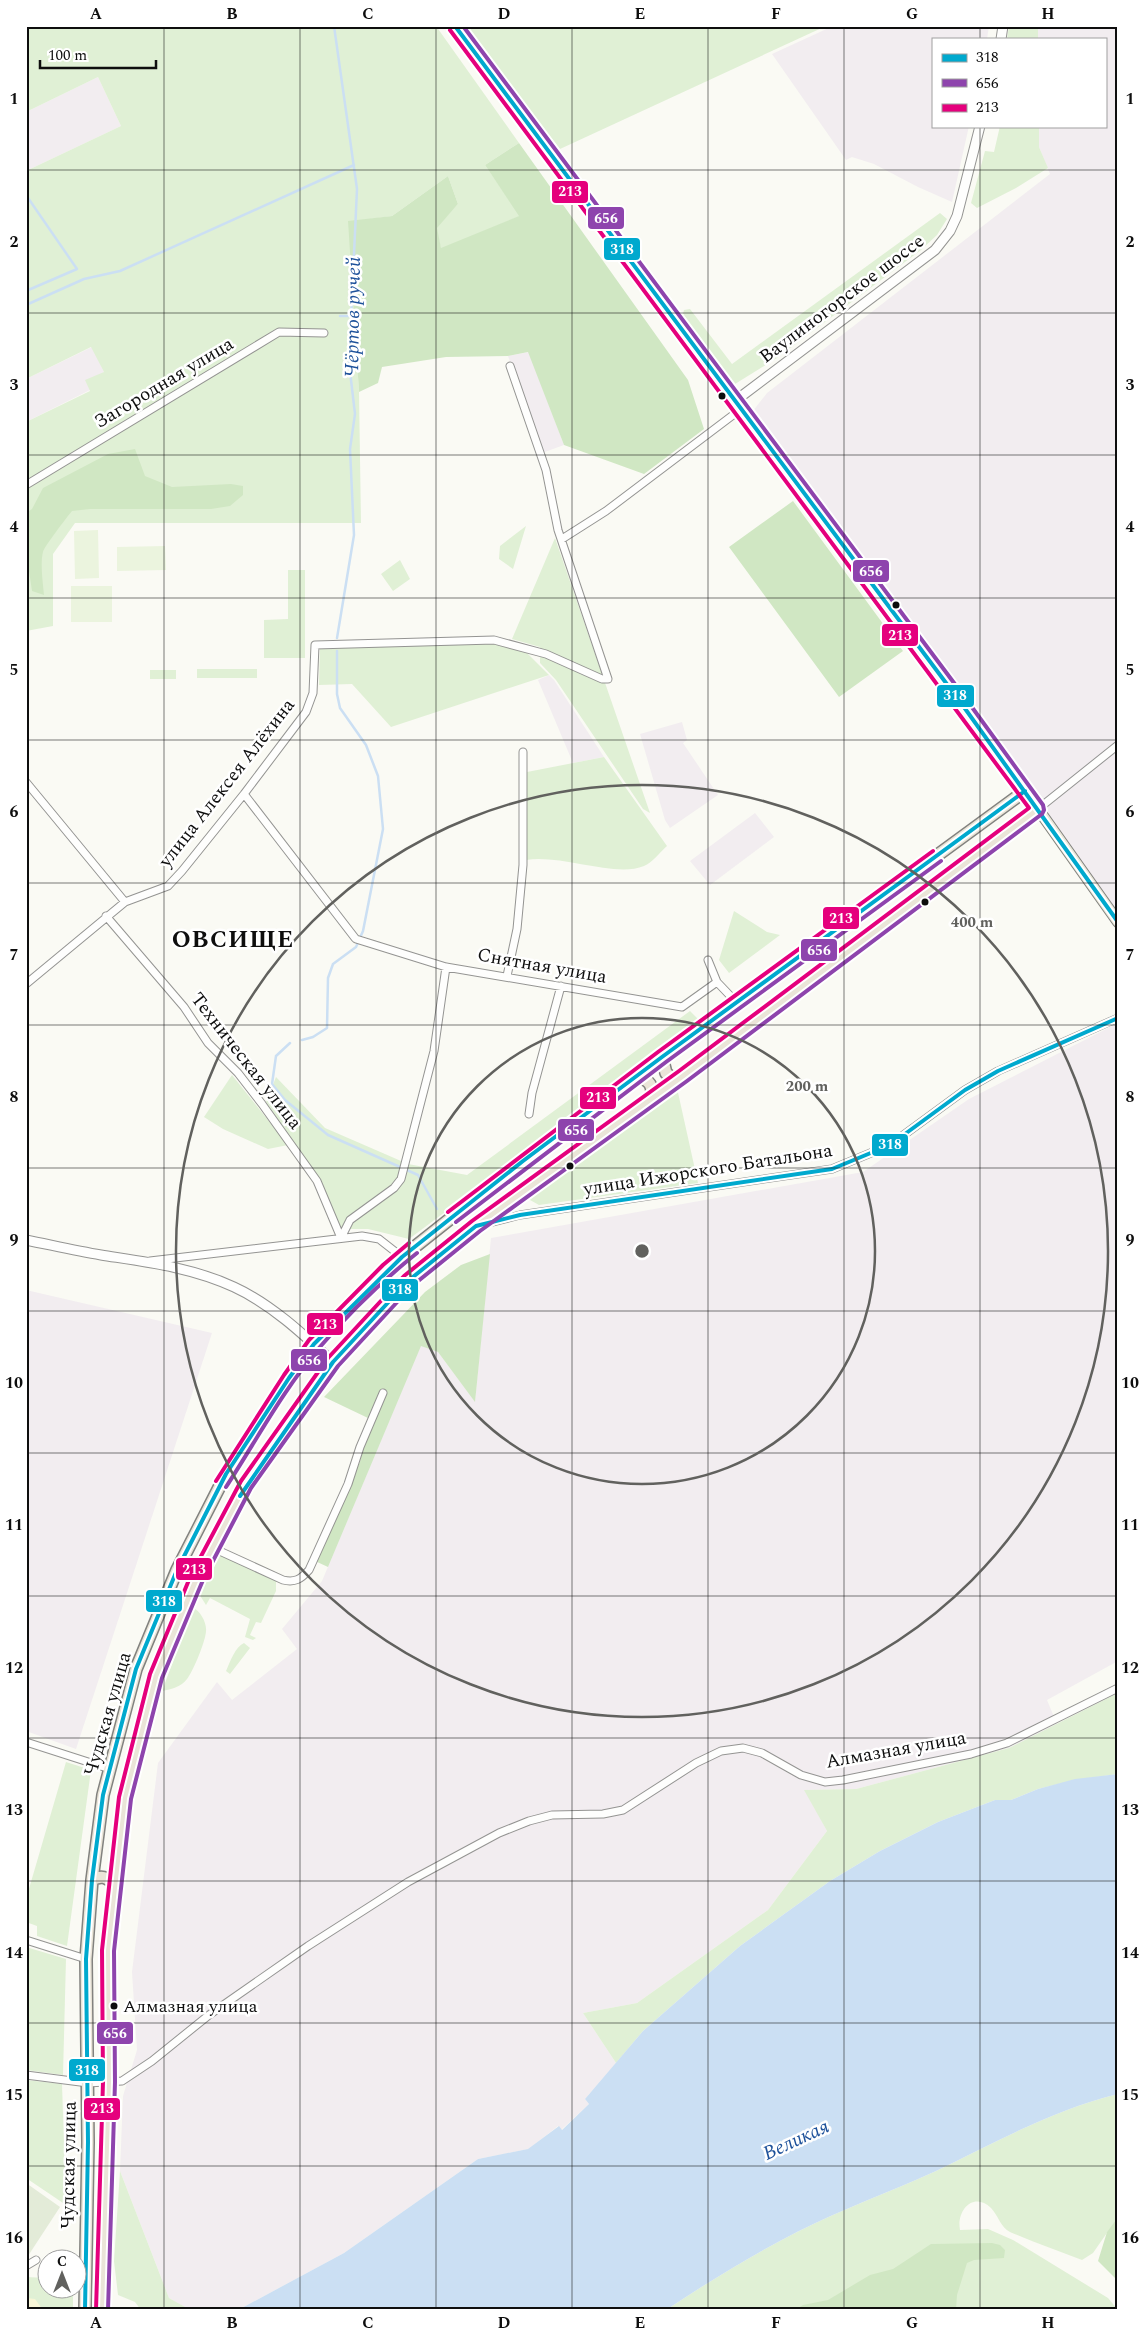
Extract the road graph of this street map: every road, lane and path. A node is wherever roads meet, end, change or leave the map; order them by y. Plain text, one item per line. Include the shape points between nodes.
1 (455, 26) edge
2 (979, 128) edge
3 (324, 333) dead end
4 (510, 366) dead end
5 (738, 405) junction
6 (26, 484) edge
7 (562, 539) junction
8 (1118, 745) edge
9 (523, 752) dead end
10 (26, 782) edge
11 (1024, 791) junction
12 (244, 794) junction
13 (1038, 810) junction
14 (125, 902) junction
15 (106, 916) junction
16 (1118, 922) edge
17 (708, 960) dead end
18 (446, 967) junction
19 (507, 976) junction
20 (717, 982) junction
21 (26, 984) edge
22 (561, 986) junction
23 (737, 1003) junction
24 (1118, 1018) edge
25 (662, 1057) junction
26 (684, 1076) junction
27 (636, 1077) junction
28 (651, 1100) junction
29 (529, 1114) dead end
30 (476, 1226) junction
31 (342, 1238) junction
32 (26, 1240) edge
33 (402, 1257) junction
34 (144, 1262) junction
35 (314, 1344) junction
36 (333, 1362) junction
37 (383, 1393) dead end
38 (213, 1548) junction
39 (1118, 1688) edge
40 (26, 1742) edge
41 (110, 1769) junction
42 (99, 1828) junction
43 (121, 1832) junction
44 (92, 1880) junction
45 (114, 1884) junction
46 (26, 1940) edge
47 (86, 1959) junction
48 (26, 2075) edge
49 (108, 2082) junction
50 (88, 2083) junction
51 (36, 2260) dead end
52 (26, 2266) edge
53 (85, 2310) edge
54 (102, 2310) edge

1 - 5 highway
2 - 5 street, Ваулиногорское шоссе via 957,216 935,250
3 - 6 street, Загородная улица via 279,332
4 - 7 street via 546,470
5 - 7 street via 606,510
5 - 11 highway
7 - 12 street, улица Алексея Алёхина via 608,679 539,651 494,640 315,645 313,694 306,712
8 - 13 street
9 - 19 street via 523,865 517,928
10 - 14 street
11 - 13 highway
11 - 23 highway, Чудская улица
12 - 14 street, улица Алексея Алёхина via 168,886
12 - 18 street, Снятная улица via 356,938
13 - 16 main road
13 - 26 highway, Чудская улица
14 - 15 street, улица Алексея Алёхина
15 - 21 street, улица Алексея Алёхина
15 - 31 street, Техническая улица via 184,1006 208,1043 262,1104 317,1181
17 - 20 street
18 - 19 street, Снятная улица
18 - 31 street via 434,1051 401,1179 394,1188 350,1220
19 - 22 street, Снятная улица
20 - 22 street, Снятная улица via 682,1007
20 - 23 street
22 - 29 street
23 - 25 highway, Чудская улица
24 - 30 street, улица Ижорского Батальона via 998,1071 965,1090 890,1144 832,1169 520,1215
25 - 26 highway via 666,1073 672,1078
25 - 27 highway, Чудская улица
26 - 28 highway, Чудская улица
27 - 28 highway via 645,1078 650,1083 653,1091
27 - 33 highway, Чудская улица
28 - 30 highway, Чудская улица
30 - 36 highway, Чудская улица via 408,1281
31 - 33 street via 371,1236 391,1246
31 - 34 street
32 - 34 street
33 - 35 highway, Чудская улица
34 - 35 street via 203,1274 233,1286 256,1298
35 - 36 street
35 - 41 highway, Чудская улица via 226,1474 177,1570 136,1669
36 - 38 highway, Чудская улица via 246,1485
37 - 38 street via 348,1484 303,1577 296,1581 283,1580
38 - 43 highway, Чудская улица via 197,1577 156,1676 125,1798
39 - 49 street, Алмазная улица via 1007,1743 971,1754 825,1782 801,1775 762,1753 742,1748 721,1751 622,1810 603,1814 552,1814 510,1827 408,1882 216,2010 122,2081
40 - 41 street
41 - 42 highway, Чудская улица
42 - 43 highway via 104,1835 114,1836
42 - 44 highway, Чудская улица
43 - 45 highway, Чудская улица
44 - 45 highway via 106,1877
44 - 47 highway, Чудская улица
45 - 49 highway, Чудская улица via 108,1951
46 - 47 street
47 - 50 highway, Чудская улица
48 - 50 street, Алмазная улица
49 - 50 street, Алмазная улица
49 - 54 highway, Чудская улица
50 - 53 highway, Чудская улица
51 - 52 street

